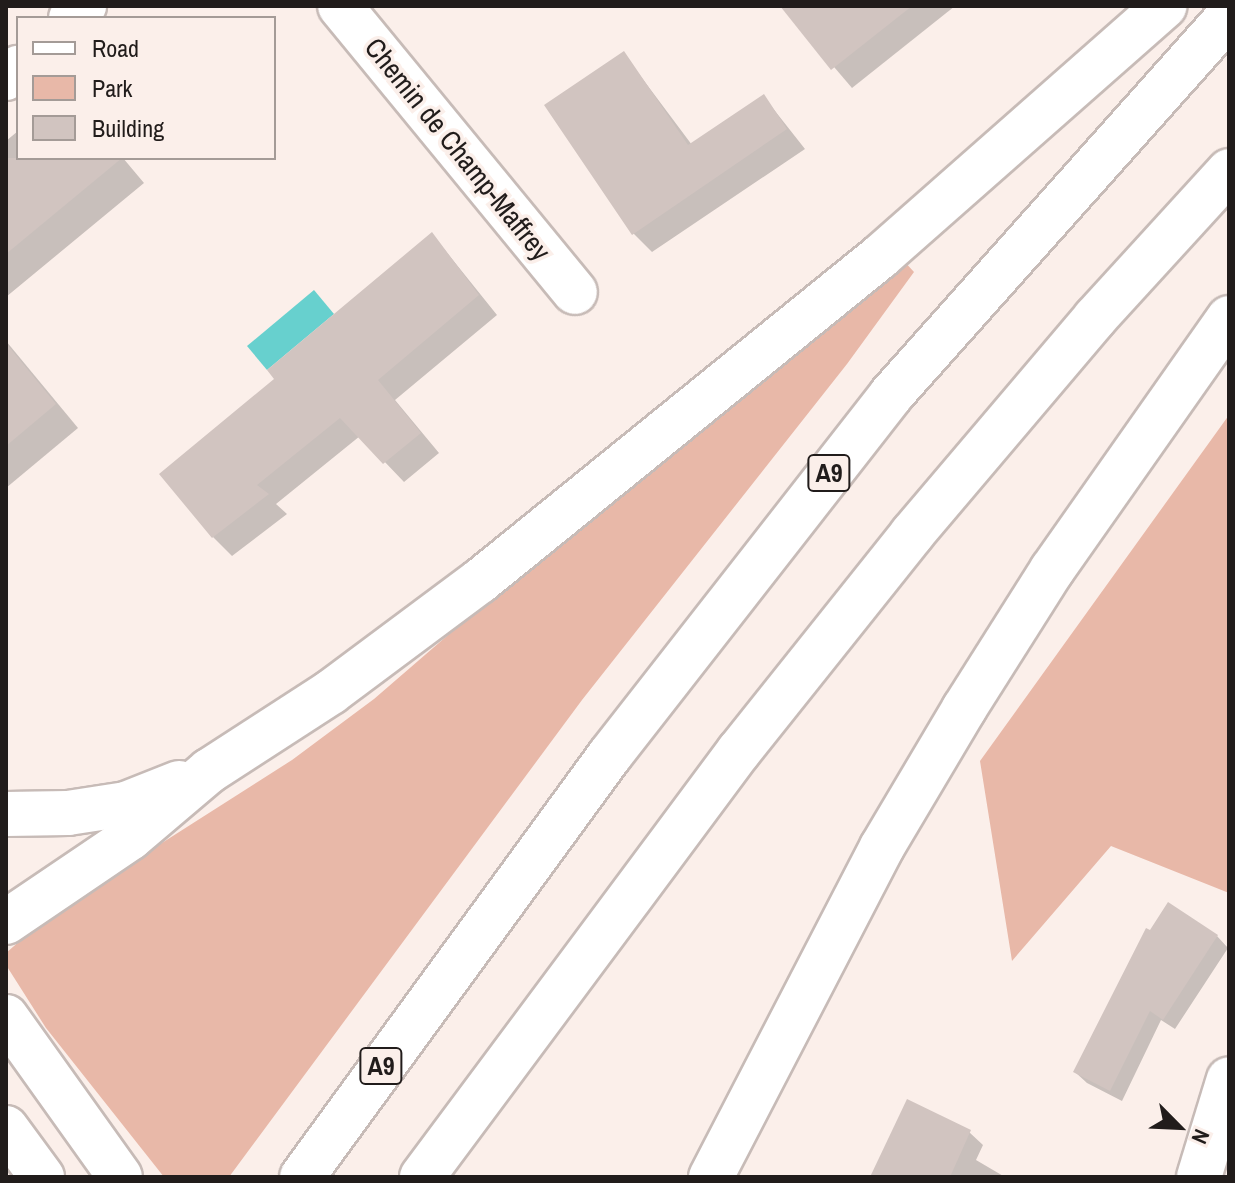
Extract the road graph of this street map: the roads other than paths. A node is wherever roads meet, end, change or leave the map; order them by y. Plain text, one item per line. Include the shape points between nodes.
1 (340, 6) edge
2 (1165, 6) edge
3 (1229, 16) edge
4 (1229, 171) edge
5 (575, 292) dead end
6 (1229, 318) edge
7 (209, 771) junction
8 (6, 814) edge
9 (6, 922) edge
10 (6, 1017) edge
11 (1229, 1079) edge
12 (6, 1128) edge
13 (42, 1177) edge
14 (120, 1177) edge
15 (302, 1177) edge
16 (422, 1177) edge
17 (711, 1177) edge
18 (1199, 1177) edge

1 - 5 main road, Chemin de Champ-Maffrey
2 - 7 main road via 881,256 504,563 331,692
3 - 15 main road, A9 via 1029,235 777,538 461,954
4 - 16 main road via 1095,318 912,534 739,751
6 - 17 main road via 1060,557 964,709 868,874
7 - 8 main road via 126,804 68,813
7 - 9 main road via 130,838
10 - 14 main road
11 - 18 main road
12 - 13 main road

